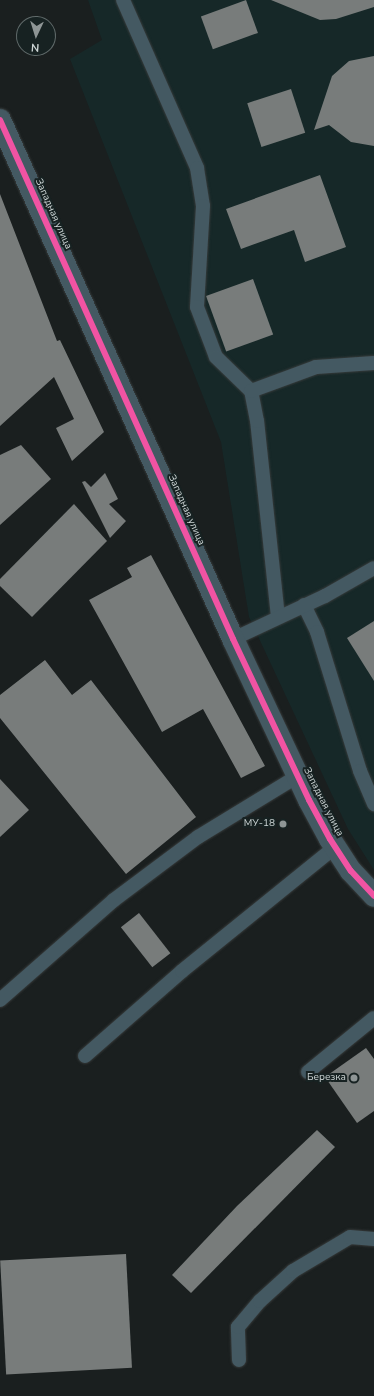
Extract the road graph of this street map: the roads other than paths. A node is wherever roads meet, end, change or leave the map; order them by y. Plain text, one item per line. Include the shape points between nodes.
1 (123, 0) edge
2 (0, 120) edge
3 (374, 364) edge
4 (251, 391) junction
5 (374, 568) edge
6 (304, 606) junction
7 (278, 617) junction
8 (233, 639) junction
9 (298, 776) junction
10 (374, 804) edge
11 (335, 847) junction
12 (374, 896) edge
13 (0, 1000) edge
14 (374, 1018) edge
15 (85, 1056) dead end
16 (308, 1072) dead end
17 (374, 1239) edge
18 (239, 1360) dead end

1 - 4 lane via 197,168 203,206 197,307 216,357
2 - 8 street, Западная улица
3 - 4 lane via 316,367
4 - 7 lane via 260,448
5 - 6 lane
6 - 7 lane
6 - 10 lane via 317,632 360,771
7 - 8 lane
8 - 9 street, Западная улица
9 - 11 street, Западная улица
9 - 13 lane via 198,838 114,900
11 - 12 street, Западная улица via 351,871
11 - 15 lane via 182,972
14 - 16 lane
17 - 18 lane via 350,1237 316,1256 282,1281 260,1301 238,1327

